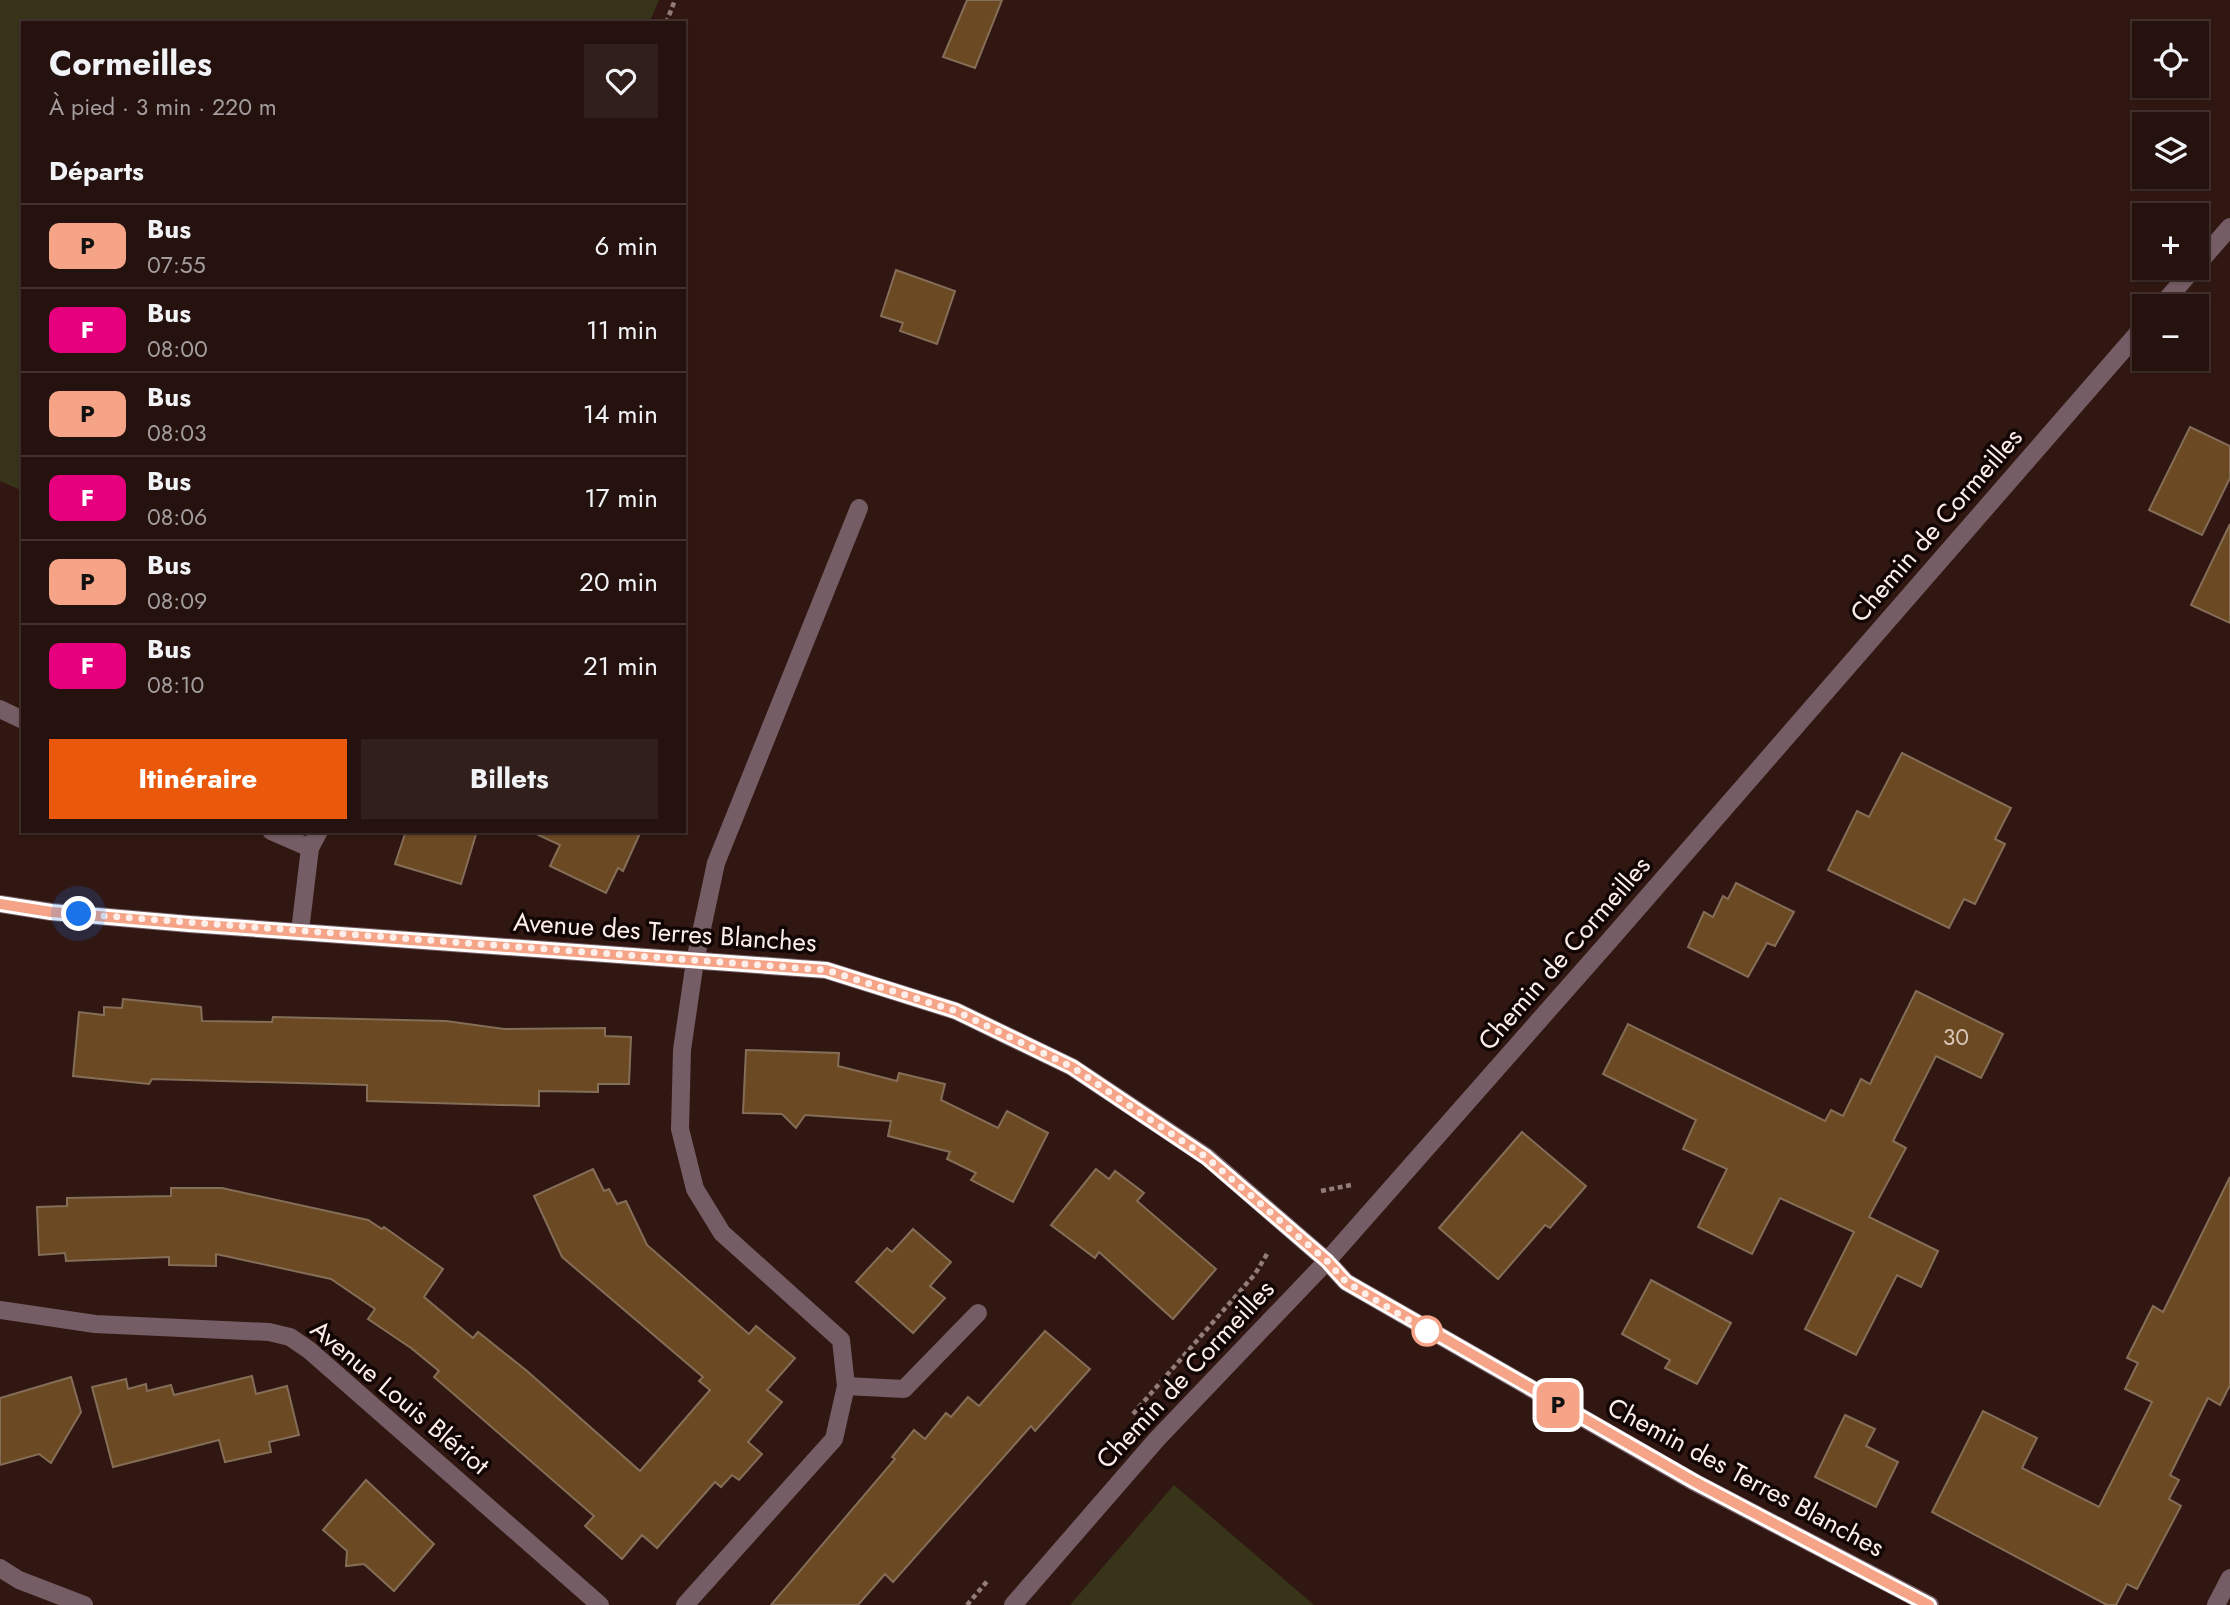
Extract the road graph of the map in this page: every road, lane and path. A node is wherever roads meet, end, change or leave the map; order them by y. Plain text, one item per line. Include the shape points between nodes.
1 (676, 0) edge
2 (667, 21) edge
3 (2230, 227) edge
4 (2209, 251) edge
5 (2184, 280) edge
6 (2171, 294) edge
7 (2132, 340) edge
8 (859, 508) dead end
9 (0, 709) edge
10 (21, 719) edge
11 (276, 833) edge
12 (318, 833) edge
13 (310, 848) junction
14 (0, 904) edge
15 (300, 931) junction
16 (695, 961) junction
17 (1327, 1261) junction
18 (0, 1310) edge
19 (978, 1314) dead end
20 (846, 1386) junction
21 (0, 1568) edge
22 (2230, 1578) edge
23 (84, 1605) edge
24 (600, 1605) edge
25 (685, 1605) edge
26 (1013, 1605) edge
27 (1930, 1605) edge
28 (2216, 1605) edge

1 - 2 path
3 - 4 street
5 - 6 street
7 - 17 street, Chemin de Cormeilles
8 - 16 street via 716,863
9 - 10 street
11 - 13 street
12 - 13 street
13 - 15 street
14 - 15 street, Avenue des Terres Blanches
15 - 16 street, Avenue des Terres Blanches
16 - 17 street, Avenue des Terres Blanches via 826,970 956,1011 1072,1067 1206,1157
16 - 20 street via 682,1050 680,1129 695,1189 722,1233 841,1339
17 - 26 street, Chemin de Cormeilles via 1157,1439
17 - 27 street, Chemin des Terres Blanches via 1346,1282 1443,1340 1695,1482
18 - 24 street, Avenue Louis Blériot via 95,1324 269,1332 290,1337
19 - 20 street via 904,1389
20 - 25 street via 834,1439
21 - 23 street
22 - 28 street

